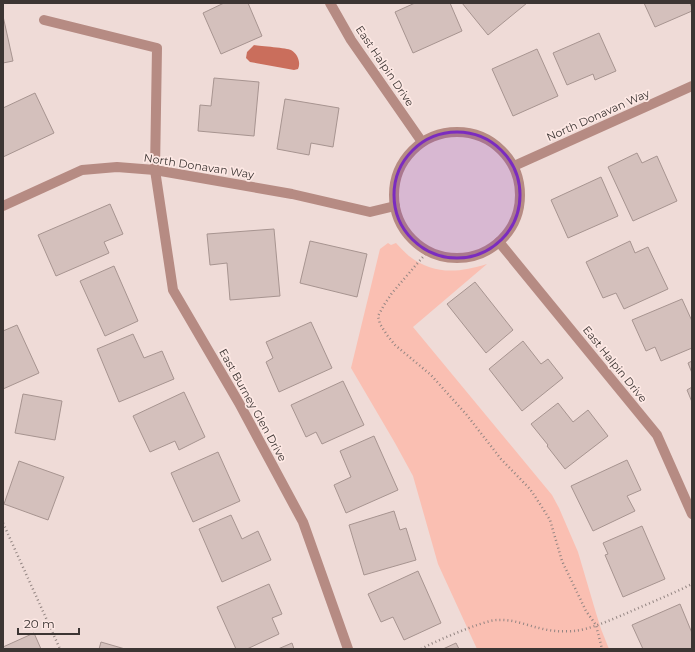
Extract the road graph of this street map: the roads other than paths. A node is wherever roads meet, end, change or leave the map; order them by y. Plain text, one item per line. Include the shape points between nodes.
1 (330, 3) edge
2 (44, 20) dead end
3 (692, 86) edge
4 (422, 142) junction
5 (514, 166) junction
6 (155, 170) junction
7 (3, 206) edge
8 (395, 206) junction
9 (499, 242) junction
10 (692, 514) edge
11 (348, 649) edge

1 - 4 street, East Halpin Drive via 351,40
2 - 6 street, East Burney Glen Drive via 157,48
3 - 5 street, North Donavan Way
4 - 5 street via 442,133 463,131 484,137 502,149
4 - 8 street via 409,154 399,170 394,188
5 - 9 street via 520,186 520,207 512,226
6 - 7 street, North Donavan Way via 117,167 82,170
6 - 8 street, North Donavan Way via 292,194 370,212
6 - 11 street, East Burney Glen Drive via 174,290 303,522
8 - 9 street via 405,229 428,251 446,257 465,257 483,252
9 - 10 street, East Halpin Drive via 657,435

